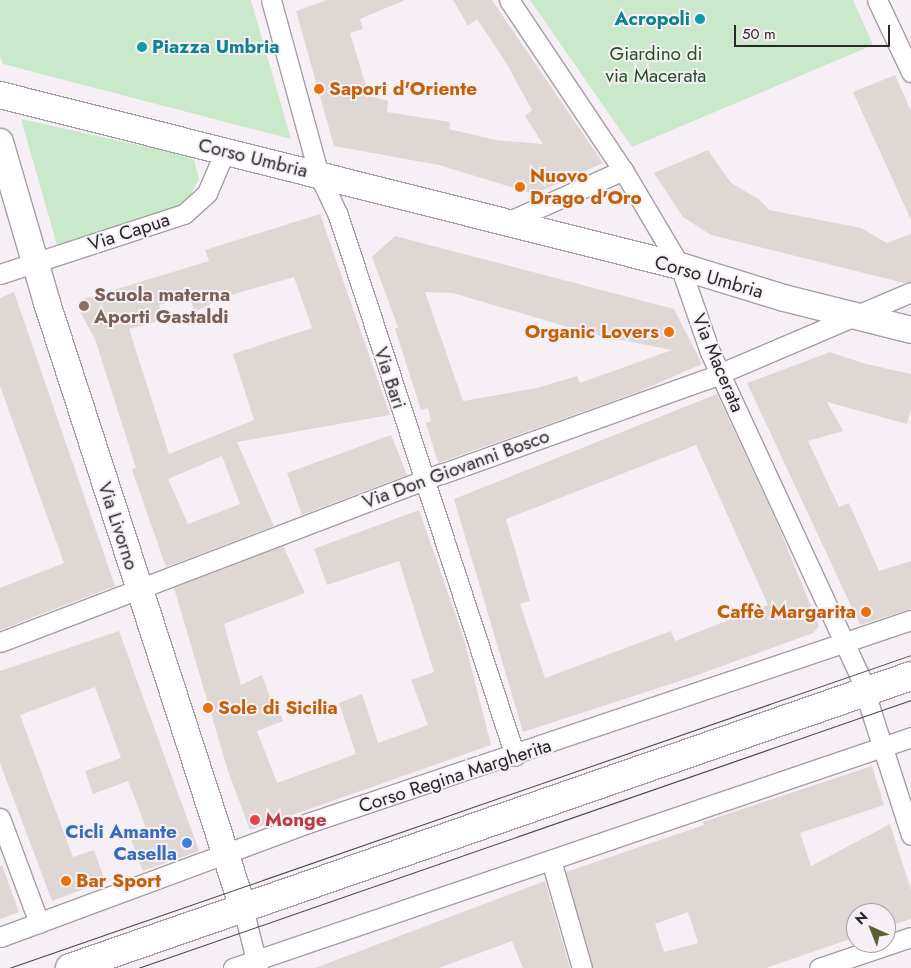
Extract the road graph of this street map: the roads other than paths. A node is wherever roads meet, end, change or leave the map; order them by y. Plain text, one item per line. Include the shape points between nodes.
1 (271, 0) edge
2 (509, 0) edge
3 (877, 0) edge
4 (906, 49) edge
5 (911, 72) edge
6 (0, 94) edge
7 (0, 142) edge
8 (225, 151) junction
9 (623, 170) junction
10 (320, 175) junction
11 (507, 222) junction
12 (34, 261) junction
13 (680, 266) junction
14 (0, 274) edge
15 (911, 292) edge
16 (856, 316) junction
17 (911, 330) edge
18 (720, 373) junction
19 (423, 481) junction
20 (138, 590) junction
21 (911, 620) edge
22 (0, 642) edge
23 (847, 644) junction
24 (911, 676) edge
25 (866, 692) junction
26 (911, 738) edge
27 (884, 747) junction
28 (515, 756) junction
29 (0, 818) edge
30 (911, 835) edge
31 (225, 853) junction
32 (551, 860) junction
33 (243, 908) junction
34 (39, 923) junction
35 (0, 936) edge
36 (911, 937) edge
37 (257, 964) edge
38 (70, 968) edge
39 (233, 968) edge
40 (582, 968) edge
41 (819, 968) edge

1 - 10 street, Via Bari
2 - 9 street, Via Macerata
3 - 4 street
4 - 5 street
6 - 8 main road, Corso Umbria
7 - 12 main road, Via Livorno
8 - 10 main road, Corso Umbria
8 - 12 street, Via Capua via 207,193 184,214
9 - 11 street
9 - 13 street, Via Macerata
10 - 11 main road, Corso Umbria
10 - 19 street, Via Bari via 338,216
11 - 13 main road, Corso Umbria
12 - 14 street, Via Capua
12 - 20 main road, Via Livorno
13 - 16 main road, Corso Umbria
13 - 18 street, Via Macerata
15 - 16 street, Via Don Giovanni Bosco
16 - 17 main road, Corso Umbria
16 - 18 street, Via Don Giovanni Bosco
18 - 19 street, Via Don Giovanni Bosco
18 - 23 street, Via Macerata
19 - 20 street, Via Don Giovanni Bosco
19 - 28 street, Via Bari
20 - 22 street, Via Don Giovanni Bosco
20 - 31 main road, Via Livorno
21 - 23 street, Corso Regina Margherita
23 - 25 street, Via Macerata
23 - 28 street, Corso Regina Margherita
24 - 25 main road
25 - 27 street, Via Macerata
25 - 33 main road
26 - 27 street
27 - 30 street, Via Macerata
27 - 32 street
28 - 31 street, Corso Regina Margherita
29 - 34 street
31 - 33 main road, Via Livorno
31 - 34 street, Corso Regina Margherita
32 - 37 street
32 - 40 street
33 - 37 street
33 - 38 main road
34 - 35 street, Corso Regina Margherita
36 - 41 street
37 - 39 street

